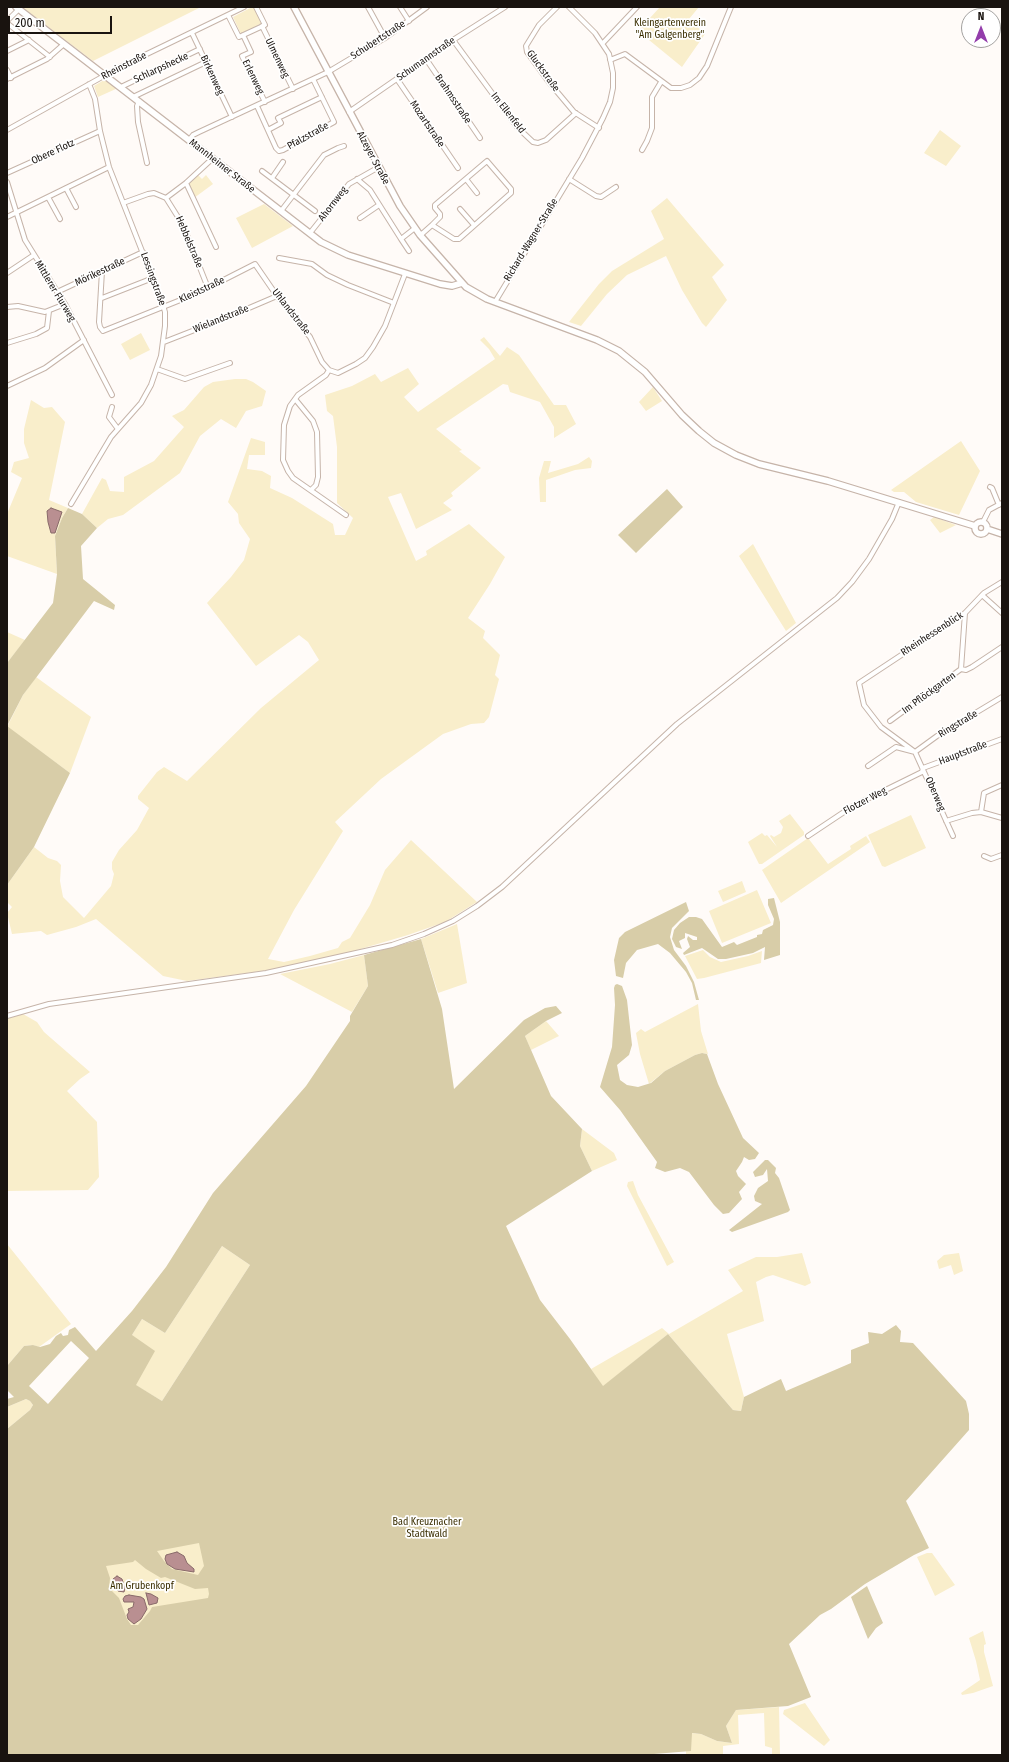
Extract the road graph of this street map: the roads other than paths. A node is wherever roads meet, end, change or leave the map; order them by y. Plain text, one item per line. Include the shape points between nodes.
1 (244, 7) edge
2 (256, 7) edge
3 (294, 7) edge
4 (368, 7) edge
5 (400, 7) edge
6 (427, 7) edge
7 (505, 7) edge
8 (557, 7) edge
9 (637, 7) edge
10 (731, 7) edge
11 (18, 8) edge
12 (572, 8) edge
13 (228, 15) junction
14 (409, 21) junction
15 (7, 22) edge
16 (262, 26) junction
17 (192, 33) junction
18 (243, 35) junction
19 (385, 38) junction
20 (29, 40) junction
21 (453, 40) junction
22 (603, 43) junction
23 (64, 44) junction
24 (200, 50) junction
25 (7, 51) edge
26 (50, 57) junction
27 (426, 59) junction
28 (610, 60) junction
29 (206, 62) junction
30 (7, 70) edge
31 (328, 72) junction
32 (105, 75) junction
33 (9, 79) edge
34 (313, 79) junction
35 (397, 79) junction
36 (660, 82) junction
37 (88, 84) junction
38 (120, 86) junction
39 (293, 89) junction
40 (133, 97) junction
41 (322, 97) junction
42 (139, 101) junction
43 (265, 102) junction
44 (257, 106) junction
45 (349, 112) junction
46 (576, 113) junction
47 (232, 117) junction
48 (599, 128) junction
49 (7, 130) edge
50 (268, 130) junction
51 (100, 131) junction
52 (480, 138) dead end
53 (189, 140) junction
54 (344, 146) dead end
55 (642, 150) dead end
56 (213, 158) junction
57 (283, 162) dead end
58 (148, 164) dead end
59 (109, 167) junction
60 (379, 167) junction
61 (458, 168) dead end
62 (262, 171) dead end
63 (7, 173) edge
64 (272, 178) junction
65 (357, 179) junction
66 (466, 179) junction
67 (569, 179) junction
68 (7, 182) edge
69 (186, 183) junction
70 (616, 187) dead end
71 (66, 188) junction
72 (477, 193) dead end
73 (294, 195) junction
74 (48, 197) junction
75 (166, 198) junction
76 (123, 203) junction
77 (379, 205) junction
78 (76, 207) dead end
79 (460, 209) dead end
80 (282, 211) junction
81 (315, 211) dead end
82 (16, 212) junction
83 (7, 217) edge
84 (360, 218) dead end
85 (60, 219) dead end
86 (432, 225) junction
87 (474, 225) junction
88 (415, 228) junction
89 (310, 233) junction
90 (420, 235) junction
91 (401, 239) junction
92 (216, 247) dead end
93 (409, 251) dead end
94 (143, 252) junction
95 (34, 255) junction
96 (279, 258) dead end
97 (255, 264) joint
98 (102, 272) junction
99 (7, 273) edge
100 (405, 274) junction
101 (456, 276) junction
102 (153, 278) junction
103 (462, 283) junction
104 (449, 286) junction
105 (208, 288) junction
106 (57, 292) junction
107 (277, 296) junction
108 (102, 298) junction
109 (495, 302) junction
110 (394, 303) junction
111 (65, 304) junction
112 (164, 306) junction
113 (7, 307) edge
114 (49, 311) junction
115 (84, 340) junction
116 (164, 342) junction
117 (7, 343) edge
118 (230, 363) dead end
119 (157, 369) junction
120 (329, 370) junction
121 (7, 386) edge
122 (112, 395) dead end
123 (295, 399) junction
124 (112, 407) dead end
125 (118, 429) junction
126 (990, 487) dead end
127 (311, 490) junction
128 (899, 502) junction
129 (71, 504) dead end
130 (1001, 504) edge
131 (346, 515) dead end
132 (983, 522) junction
133 (975, 526) junction
134 (987, 529) junction
135 (1002, 534) edge
136 (1002, 582) edge
137 (982, 595) junction
138 (966, 613) junction
139 (1002, 613) edge
140 (1002, 647) edge
141 (961, 669) junction
142 (859, 683) joint
143 (1002, 697) edge
144 (890, 721) dead end
145 (1002, 739) edge
146 (915, 752) junction
147 (868, 766) dead end
148 (923, 768) junction
149 (1002, 786) edge
150 (981, 812) junction
151 (1002, 818) edge
152 (946, 821) junction
153 (808, 836) dead end
154 (953, 836) dead end
155 (1002, 855) edge
156 (984, 856) dead end
157 (7, 1016) edge

1 - 13 street, Rheinstraße
2 - 16 street, Ulmenweg via 265,25
3 - 31 main road, Alzeyer Straße
4 - 19 street
5 - 14 street
6 - 14 street, Schubertstraße
7 - 21 street, Schumannstraße
8 - 46 street, Gluckstraße via 539,25 526,49 548,81
9 - 22 street
10 - 36 street via 707,66 699,78 681,88 671,88
11 - 15 street
11 - 23 main road, Mannheimer Straße
12 - 22 street, Richard-Wagner-Straße
13 - 17 street, Rheinstraße
13 - 18 street via 239,37
14 - 19 street, Schubertstraße
15 - 20 street
16 - 18 street
16 - 39 street, Ulmenweg
17 - 24 street, Birkenweg
17 - 32 street, Rheinstraße
18 - 43 street, Erlenweg via 251,52 242,56
19 - 31 street, Schubertstraße
20 - 25 street
20 - 26 street
21 - 27 street, Schumannstraße
21 - 46 street, Im Ellenfeld via 517,127 532,142 538,143 548,139
22 - 28 street, Richard-Wagner-Straße
23 - 26 street
23 - 32 main road, Mannheimer Straße
24 - 29 street, Birkenweg
24 - 38 street, Schlarpshecke
26 - 33 street
27 - 35 street, Schumannstraße
27 - 52 street, Brahmsstraße
28 - 36 street via 625,54
28 - 48 street, Richard-Wagner-Straße via 613,73 612,94
29 - 40 street, Schlarpshecke
29 - 47 street, Birkenweg
30 - 33 street
31 - 34 street
31 - 45 main road, Alzeyer Straße
32 - 37 street, Rheinstraße
32 - 38 main road, Mannheimer Straße
34 - 39 street
34 - 41 street, Pfalzstraße
35 - 45 street, Schumannstraße
35 - 61 street, Mozartstraße
36 - 55 street via 652,97 652,128
37 - 49 street, Rheinstraße
37 - 51 street, Lessingstraße via 95,99
38 - 40 main road, Mannheimer Straße
39 - 43 street
40 - 42 main road, Mannheimer Straße
41 - 50 street via 278,118 281,123
41 - 50 street, Pfalzstraße via 334,122 279,151
42 - 53 main road, Mannheimer Straße
42 - 58 street via 138,122
43 - 44 street
44 - 47 street
44 - 50 street, Pfalzstraße
45 - 60 main road, Alzeyer Straße
46 - 48 street, Gluckstraße
47 - 53 street via 193,135
48 - 67 street, Richard-Wagner-Straße
51 - 59 street, Lessingstraße
51 - 63 street, Obere Flotz
53 - 56 main road, Mannheimer Straße
54 - 73 street via 324,155
56 - 69 street
56 - 80 main road, Mannheimer Straße
57 - 64 street
59 - 71 street
59 - 76 street, Lessingstraße
60 - 65 street, Ahornweg
60 - 88 main road, Alzeyer Straße
62 - 64 street
64 - 73 street
65 - 77 street via 370,190
65 - 89 street, Ahornweg via 349,184
66 - 72 street
66 - 86 street via 435,205 441,216
66 - 87 street via 487,161 512,191
67 - 70 street via 601,197
67 - 109 street, Richard-Wagner-Straße
68 - 82 street, Mittlerer Flurweg
69 - 75 street
69 - 92 street
71 - 74 street
71 - 78 street
73 - 80 street
73 - 81 street
74 - 82 street
74 - 85 street
75 - 76 street via 154,193
75 - 105 street, Hebbelstraße via 183,225
76 - 94 street, Lessingstraße
77 - 84 street
77 - 91 street
79 - 87 street
80 - 89 main road, Mannheimer Straße
82 - 83 street
82 - 95 street, Mittlerer Flurweg via 25,240
86 - 87 street via 456,240
86 - 90 street
88 - 90 main road, Alzeyer Straße
88 - 91 street
89 - 100 main road, Mannheimer Straße via 321,242 348,255
90 - 101 main road, Alzeyer Straße
91 - 93 street
94 - 98 street, Mörikestraße
94 - 102 street, Lessingstraße
95 - 99 street
95 - 106 street, Mittlerer Flurweg
96 - 110 street via 312,264 348,285
97 - 105 street, Kleiststraße
97 - 107 street, Uhlandstraße
98 - 106 street, Mörikestraße
98 - 108 street
100 - 104 main road, Mannheimer Straße
100 - 110 street
101 - 103 main road, Alzeyer Straße
101 - 104 main road via 455,282
102 - 108 street
102 - 112 street, Lessingstraße
103 - 104 main road, Mannheimer Straße
103 - 109 main road, Alzeyer Straße
105 - 112 street, Kleiststraße
106 - 111 street, Mittlerer Flurweg
107 - 116 street, Wielandstraße
107 - 120 street, Uhlandstraße via 310,337 322,362
108 - 112 street, Kleiststraße via 99,322 103,331
109 - 128 main road, Alzeyer Straße via 597,340 619,352 645,372 698,431 730,452 755,462
110 - 120 street via 378,340 365,358 342,372 335,373
111 - 114 street
111 - 115 street, Mittlerer Flurweg
112 - 116 street, Lessingstraße
113 - 114 street via 18,306
114 - 117 street via 47,328
115 - 121 street via 45,368
115 - 122 street, Mittlerer Flurweg
116 - 119 street, Lessingstraße
118 - 119 street via 185,379
119 - 125 street, Lessingstraße via 141,403
120 - 123 street
123 - 127 street via 313,421 317,432 318,477 316,485
123 - 127 street via 287,411 284,425 283,460 293,478
124 - 125 street via 109,418
125 - 129 street, Lessingstraße
126 - 130 street
127 - 131 street
128 - 133 main road, Alzeyer Straße
128 - 157 street via 892,520 869,559 837,598 676,724 502,887 452,921 392,945 266,973 50,1004
130 - 132 street via 989,510
132 - 133 main road
132 - 134 main road
133 - 134 main road via 978,533 984,533
134 - 135 main road
136 - 137 street, Rheinhessenblick
137 - 138 street, Rheinhessenblick
137 - 139 street
138 - 141 street, Im Pflöckgarten
138 - 142 street, Rheinhessenblick
140 - 141 street via 972,667
141 - 144 street, Im Pflöckgarten
142 - 146 street, Oberweg via 864,705 881,727
143 - 146 street, Ringstraße
145 - 148 street, Hauptstraße
146 - 147 street via 896,747
146 - 148 street, Oberweg
148 - 152 street, Oberweg
148 - 153 street, Flotzer Weg via 922,772 853,806
149 - 150 street via 984,793
150 - 151 street
150 - 152 street via 964,814
152 - 154 street, Oberweg
155 - 156 street via 991,859

